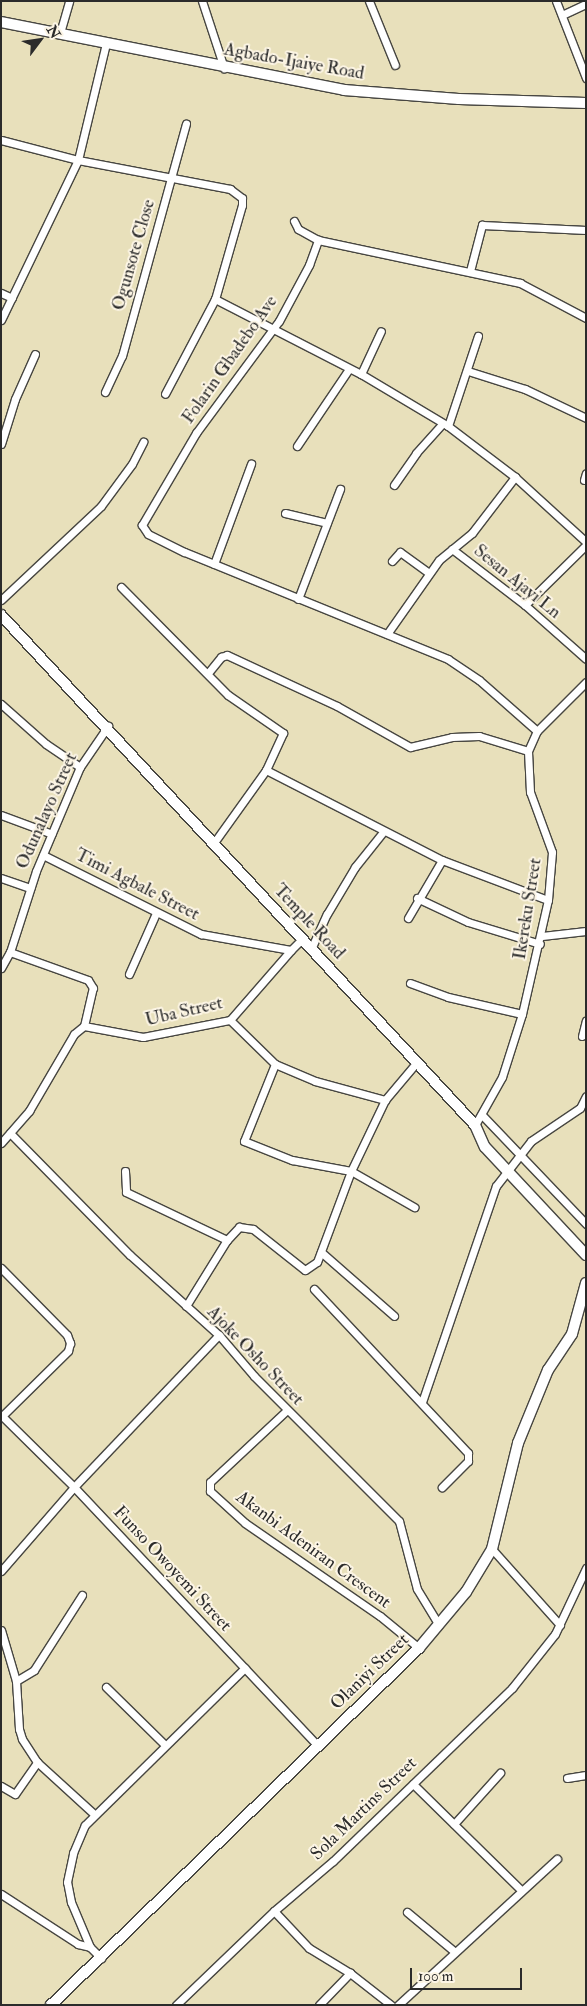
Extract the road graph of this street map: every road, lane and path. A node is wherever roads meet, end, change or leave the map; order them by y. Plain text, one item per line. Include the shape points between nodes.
1 (70, 1) edge
2 (202, 1) edge
3 (369, 1) edge
4 (556, 1) edge
5 (586, 4) edge
6 (562, 16) junction
7 (1, 22) edge
8 (60, 33) junction
9 (106, 43) junction
10 (395, 65) dead end
11 (224, 68) junction
12 (586, 78) edge
13 (586, 102) edge
14 (186, 124) dead end
15 (1, 140) edge
16 (78, 160) junction
17 (172, 178) junction
18 (294, 221) dead end
19 (586, 230) edge
20 (318, 240) junction
21 (470, 271) junction
22 (1, 293) edge
23 (12, 298) junction
24 (215, 299) junction
25 (586, 318) edge
26 (1, 320) edge
27 (270, 330) junction
28 (381, 331) dead end
29 (478, 336) dead end
30 (35, 354) dead end
31 (349, 369) junction
32 (468, 371) junction
33 (361, 374) junction
34 (106, 392) dead end
35 (165, 394) dead end
36 (586, 418) edge
37 (445, 425) junction
38 (143, 442) dead end
39 (1, 444) edge
40 (298, 446) dead end
41 (251, 464) dead end
42 (515, 477) junction
43 (394, 485) dead end
44 (340, 489) dead end
45 (284, 513) dead end
46 (327, 524) junction
47 (584, 544) edge
48 (452, 549) junction
49 (392, 561) dead end
50 (214, 564) junction
51 (429, 573) junction
52 (121, 587) dead end
53 (298, 599) junction
54 (1, 600) edge
55 (525, 605) junction
56 (1, 614) edge
57 (387, 634) junction
58 (586, 659) edge
59 (208, 673) junction
60 (586, 682) edge
61 (1, 704) edge
62 (108, 726) junction
63 (537, 731) junction
64 (528, 751) junction
65 (80, 767) junction
66 (266, 770) junction
67 (1, 815) edge
68 (383, 832) junction
69 (52, 834) junction
70 (213, 844) junction
71 (43, 855) junction
72 (442, 860) junction
73 (1, 878) edge
74 (30, 888) junction
75 (417, 898) junction
76 (548, 900) junction
77 (156, 913) junction
78 (408, 918) dead end
79 (586, 931) edge
80 (542, 936) junction
81 (303, 938) junction
82 (540, 944) junction
83 (312, 947) junction
84 (290, 950) junction
85 (10, 952) junction
86 (1, 968) edge
87 (129, 974) dead end
88 (410, 982) dead end
89 (522, 1014) junction
90 (230, 1020) junction
91 (586, 1020) edge
92 (84, 1026) junction
93 (582, 1036) dead end
94 (417, 1062) junction
95 (275, 1064) junction
96 (586, 1096) edge
97 (385, 1100) junction
98 (482, 1115) junction
99 (475, 1125) junction
100 (10, 1133) junction
101 (1, 1143) edge
102 (517, 1156) junction
103 (125, 1171) dead end
104 (351, 1171) junction
105 (509, 1172) junction
106 (414, 1208) dead end
107 (586, 1224) edge
108 (227, 1240) junction
109 (321, 1252) junction
110 (586, 1255) edge
111 (1, 1268) edge
112 (586, 1283) edge
113 (314, 1289) dead end
114 (186, 1306) junction
115 (394, 1316) dead end
116 (219, 1335) junction
117 (422, 1402) junction
118 (287, 1410) junction
119 (2, 1416) edge
120 (442, 1487) dead end
121 (74, 1488) junction
122 (492, 1549) junction
123 (586, 1568) edge
124 (1, 1570) edge
125 (82, 1595) dead end
126 (439, 1625) junction
127 (560, 1625) junction
128 (1, 1630) edge
129 (420, 1648) junction
130 (245, 1668) junction
131 (16, 1681) junction
132 (106, 1688) dead end
133 (164, 1744) junction
134 (317, 1745) junction
135 (38, 1762) junction
136 (500, 1773) dead end
137 (586, 1775) edge
138 (567, 1778) dead end
139 (413, 1784) junction
140 (1, 1786) edge
141 (94, 1814) junction
142 (454, 1824) junction
143 (557, 1859) dead end
144 (521, 1890) junction
145 (1, 1894) edge
146 (274, 1911) junction
147 (407, 1912) dead end
148 (90, 1947) junction
149 (455, 1952) junction
150 (101, 1958) junction
151 (350, 1972) junction
152 (51, 2005) edge
153 (176, 2005) edge
154 (319, 2005) edge
155 (391, 2005) edge
156 (398, 2005) edge

1 - 8 street
2 - 11 street
3 - 10 street
4 - 6 street
5 - 6 street
6 - 12 street
7 - 8 street, Agbado-Ijaiye Road
8 - 9 street, Agbado-Ijaiye Road
9 - 11 street, Agbado-Ijaiye Road
9 - 16 street
11 - 13 street, Agbado-Ijaiye Road via 344,90
14 - 17 street, Ogunsote Close
15 - 16 street
16 - 17 street
16 - 23 street
17 - 24 street via 230,189 242,198
17 - 34 street, Ogunsote Close via 122,356
18 - 20 street via 298,229
19 - 21 street via 482,225
20 - 21 street
20 - 27 street, Folarin Gbadebo Ave via 296,290 279,321
21 - 25 street via 520,283
22 - 23 street
23 - 26 street
24 - 27 street
24 - 35 street
27 - 31 street
27 - 50 street, Folarin Gbadebo Ave via 183,453 142,525 144,530 184,552
28 - 33 street
29 - 32 street
30 - 39 street via 14,399
31 - 33 street
31 - 40 street
32 - 36 street via 525,389
32 - 37 street
33 - 37 street
37 - 42 street
37 - 43 street via 416,452
38 - 54 street via 101,506
41 - 50 street
42 - 47 street
42 - 48 street via 472,533
44 - 46 street
45 - 46 street
46 - 53 street
47 - 55 street
48 - 51 street
48 - 55 street, Sesan Ajayi Ln
49 - 51 street via 400,552
50 - 53 street
51 - 57 street
52 - 59 street
53 - 57 street
55 - 58 street, Sesan Ajayi Ln
56 - 62 street, Temple Road
57 - 63 street via 448,659 480,680
59 - 64 street via 221,657 227,655 338,706 410,747 452,737 479,736
59 - 66 street via 228,695 283,734
60 - 63 street, Ikereku Street
61 - 65 street via 46,744
62 - 65 street, Odunalayo Street
62 - 70 street, Temple Road
63 - 64 street, Ikereku Street
64 - 76 street, Ikereku Street via 530,792 552,852
65 - 69 street, Odunalayo Street
66 - 68 street
66 - 70 street
67 - 69 street
68 - 72 street
68 - 83 street via 355,867
69 - 71 street, Odunalayo Street
70 - 81 street, Temple Road
71 - 74 street, Odunalayo Street
71 - 77 street, Timi Agbale Street via 116,888
72 - 75 street
72 - 76 street
73 - 74 street
74 - 85 street, Odunalayo Street
75 - 78 street
75 - 82 street via 468,922
76 - 80 street, Ikereku Street
77 - 84 street, Timi Agbale Street via 201,934
77 - 87 street
79 - 80 street
80 - 82 street, Ikereku Street
81 - 83 street, Temple Road
81 - 84 street
82 - 89 street, Ikereku Street
83 - 94 street, Temple Road
84 - 90 street, Uba Street
85 - 86 street, Odunalayo Street
85 - 92 street via 88,980 93,988
88 - 89 street via 448,997
89 - 98 street, Ikereku Street via 502,1077
90 - 92 street, Uba Street via 143,1038
90 - 95 street
91 - 93 street
92 - 100 street via 74,1034 29,1111
94 - 97 street
94 - 99 street, Temple Road
95 - 97 street via 315,1081
95 - 104 street via 244,1141 292,1160
96 - 102 street via 580,1108 531,1140
97 - 104 street
98 - 99 street, Ikereku Street
98 - 102 street
99 - 105 street, Temple Road via 485,1147
100 - 101 street
100 - 114 street, Ajoke Osho Street via 130,1255
102 - 105 street
102 - 107 street
103 - 108 street via 126,1192
104 - 106 street
104 - 109 street
105 - 110 street, Temple Road
105 - 117 street via 496,1186
108 - 109 street via 240,1227 247,1226 305,1270 317,1262
108 - 114 street
109 - 115 street
111 - 119 street via 67,1335 70,1343 64,1355
112 - 122 street, Olaniyi Street via 572,1334 548,1370 518,1443
113 - 117 street
114 - 116 street, Ajoke Osho Street
116 - 118 street, Ajoke Osho Street
116 - 121 street
117 - 120 street via 469,1457
118 - 126 street, Ajoke Osho Street via 399,1521 417,1589
118 - 129 street, Akanbi Adeniran Crescent via 210,1482 210,1491 245,1523 380,1616
119 - 121 street, Funso Owoyemi Street
121 - 124 street
121 - 130 street, Funso Owoyemi Street
122 - 126 street, Olaniyi Street via 477,1578
122 - 127 street
123 - 127 street, Sola Martins Street
125 - 131 street via 34,1670
126 - 129 street, Olaniyi Street
127 - 139 street, Sola Martins Street via 512,1688
128 - 131 street
129 - 134 street, Olaniyi Street
130 - 133 street
130 - 134 street, Funso Owoyemi Street
131 - 135 street via 19,1729
132 - 133 street
133 - 141 street
134 - 150 street, Olaniyi Street
135 - 140 street via 15,1794
135 - 141 street
136 - 142 street
137 - 138 street
139 - 142 street
139 - 146 street, Sola Martins Street via 333,1861
141 - 148 street via 85,1825 73,1853 67,1882 71,1902
142 - 144 street
143 - 144 street
144 - 149 street
145 - 148 street via 78,1944
146 - 151 street via 309,1948
146 - 153 street, Sola Martins Street
147 - 149 street
148 - 150 street
149 - 156 street
150 - 152 street, Olaniyi Street
151 - 154 street
151 - 155 street

